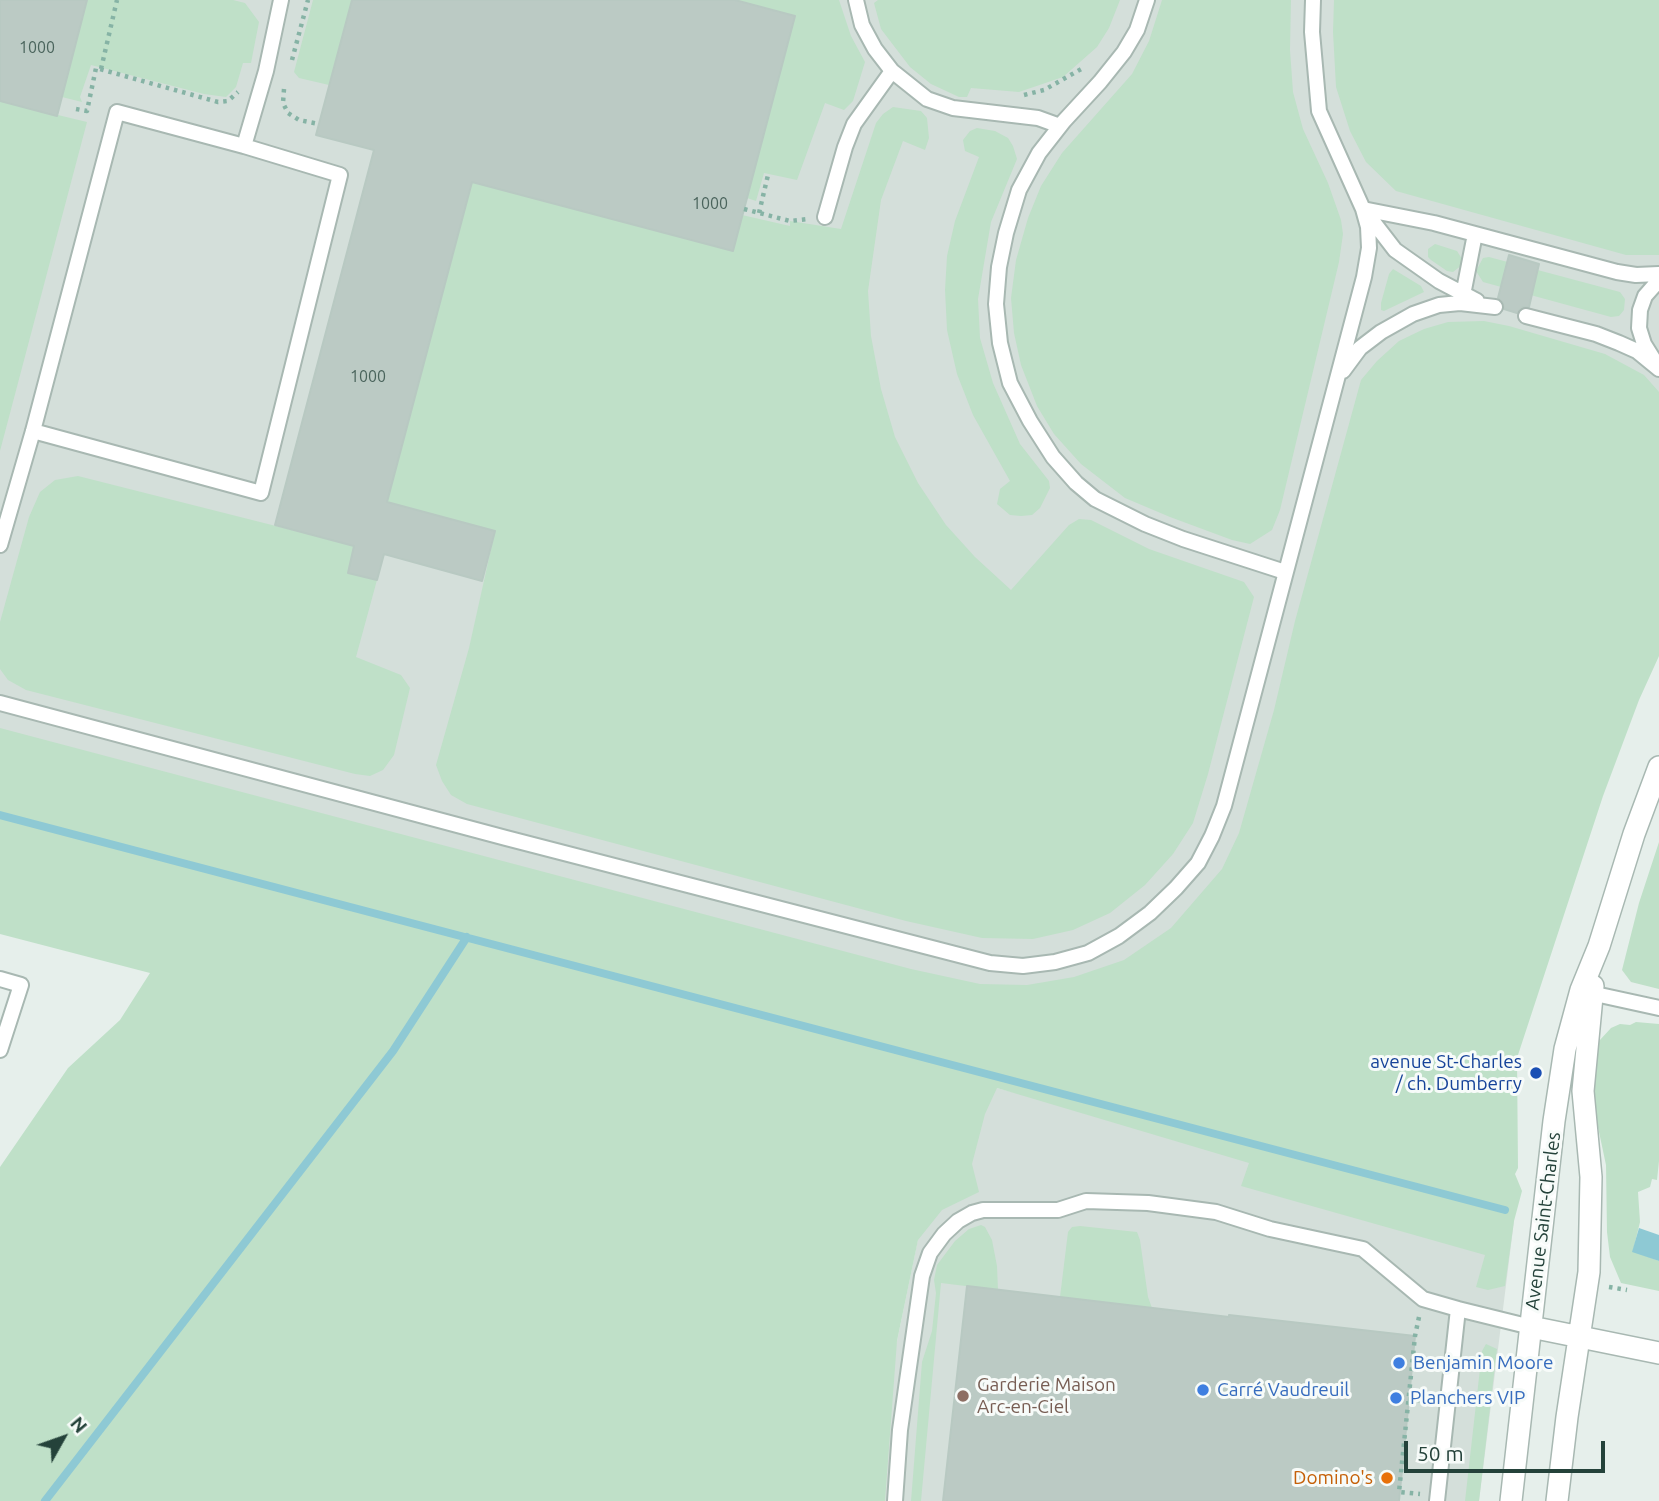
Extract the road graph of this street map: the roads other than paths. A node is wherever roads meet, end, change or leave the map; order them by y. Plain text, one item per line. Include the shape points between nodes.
1 (281, 0) edge
2 (856, 0) edge
3 (1147, 0) edge
4 (1313, 0) edge
5 (892, 71) junction
6 (1060, 126) junction
7 (244, 146) junction
8 (1363, 209) junction
9 (825, 217) dead end
10 (1475, 234) junction
11 (1659, 274) edge
12 (1659, 280) edge
13 (1463, 295) junction
14 (1527, 316) dead end
15 (1659, 367) edge
16 (1335, 384) junction
17 (33, 431) junction
18 (0, 545) edge
19 (1285, 572) junction
20 (0, 703) edge
21 (1659, 766) edge
22 (1654, 793) edge
23 (0, 979) edge
24 (1587, 992) junction
25 (1659, 1008) edge
26 (0, 1050) edge
27 (1458, 1309) junction
28 (1531, 1327) junction
29 (1580, 1337) junction
30 (1659, 1353) edge
31 (895, 1501) edge
32 (1437, 1501) edge
33 (1511, 1501) edge
34 (1557, 1501) edge

1 - 7 lane
2 - 5 lane via 874,49
3 - 6 lane via 1124,52
4 - 8 lane via 1319,111
5 - 6 lane via 927,99 953,108 1038,118
5 - 9 lane via 854,124
6 - 19 lane via 1019,190 999,267 1000,343 1015,393 1053,457 1095,499 1183,540
7 - 17 lane via 117,112
7 - 17 lane via 340,175 261,494
8 - 10 lane
8 - 13 lane via 1395,250
8 - 16 lane via 1369,248
10 - 11 lane via 1617,272
10 - 13 lane
12 - 15 lane via 1645,296 1639,328
13 - 16 lane via 1495,307 1460,303 1413,314 1360,348
14 - 15 lane via 1597,334 1637,351
16 - 19 lane
17 - 18 lane
19 - 20 lane via 1224,806 1198,863 1150,913 1119,936 1088,953 1023,966 927,948
21 - 22 street, Avenue Saint-Charles
22 - 24 street, Avenue Saint-Charles
23 - 26 lane via 21,985
24 - 25 lane
24 - 28 street, Avenue Saint-Charles via 1561,1068
24 - 29 street, Avenue Saint-Charles via 1583,1091 1591,1177 1589,1272
27 - 28 lane
27 - 31 lane via 1423,1299 1363,1249 1216,1212 1086,1201 1058,1210 972,1213 944,1234 930,1253 922,1276
27 - 32 lane
28 - 29 street
28 - 33 street, Avenue Saint-Charles
29 - 30 street
29 - 34 street, Avenue Saint-Charles

